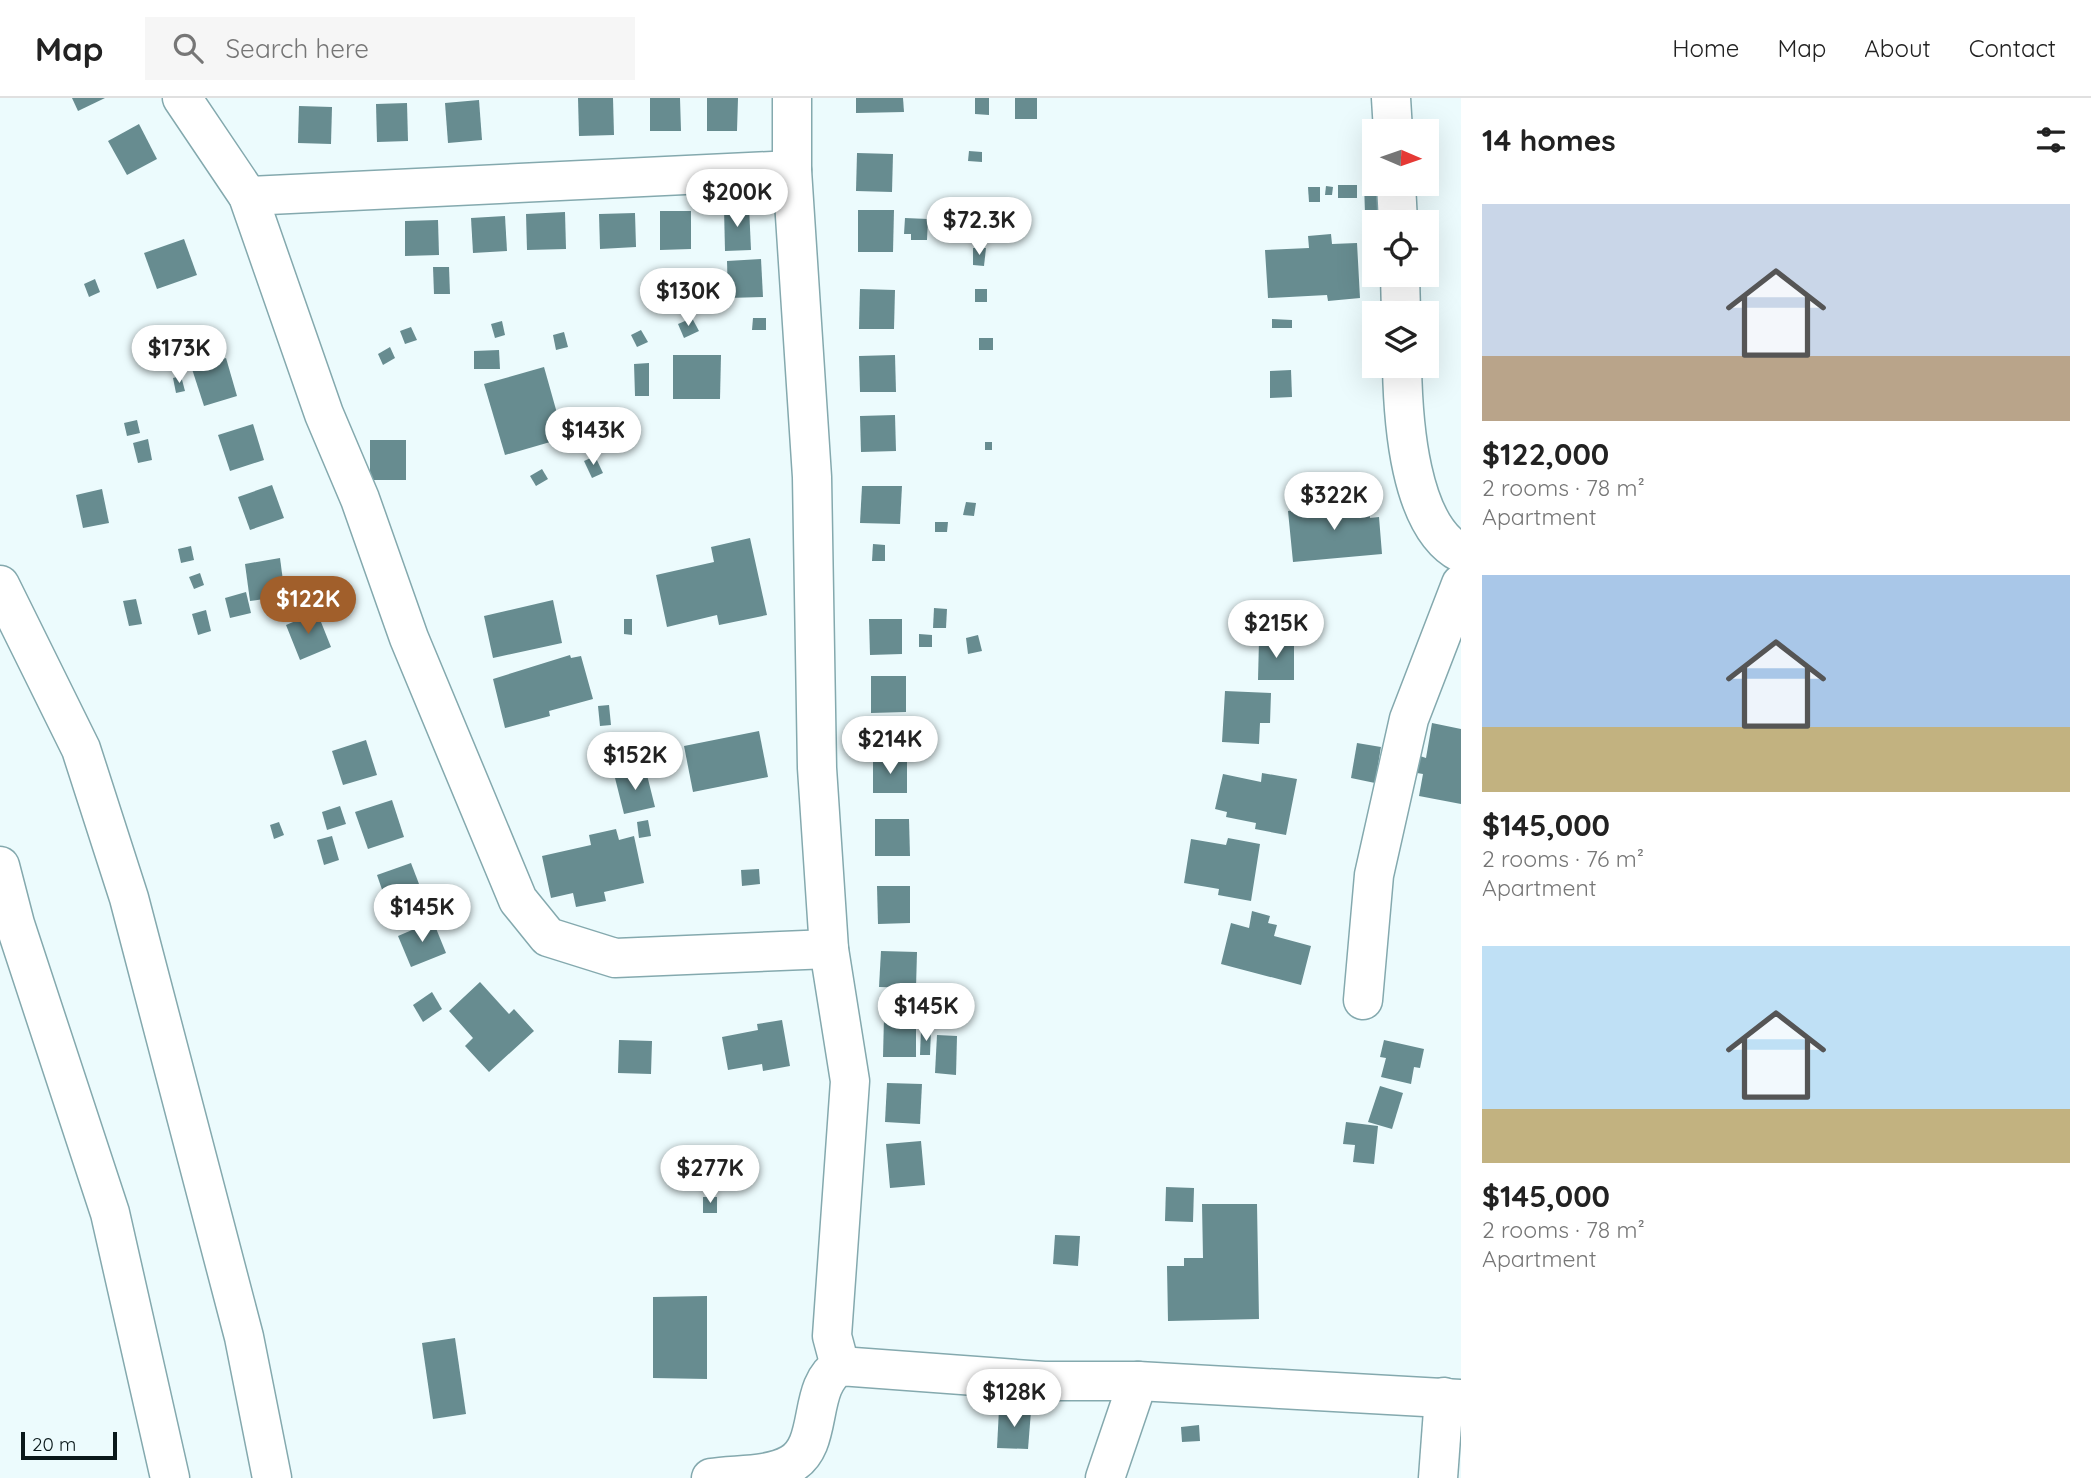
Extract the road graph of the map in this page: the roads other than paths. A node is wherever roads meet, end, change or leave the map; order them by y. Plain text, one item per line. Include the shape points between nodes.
1 (182, 98) edge
2 (792, 98) edge
3 (1391, 98) edge
4 (1392, 119) edge
5 (792, 170) junction
6 (248, 196) junction
7 (1402, 378) edge
8 (1461, 553) edge
9 (1461, 584) edge
10 (0, 585) edge
11 (0, 866) edge
12 (829, 949) junction
13 (1363, 1000) dead end
14 (839, 1366) junction
15 (1138, 1381) junction
16 (1452, 1398) edge
17 (170, 1478) edge
18 (272, 1478) edge
19 (711, 1478) edge
20 (1105, 1478) edge
21 (1438, 1478) edge

1 - 6 street
2 - 5 street
3 - 4 street
5 - 6 street
5 - 12 street via 811,477 817,768
6 - 12 street via 409,638 518,900 548,937 615,958
7 - 8 street via 1413,468 1429,522 1446,545
9 - 13 street via 1409,719 1374,876
10 - 18 street via 81,749 129,898 244,1337
11 - 17 street via 110,1213
12 - 14 street via 849,1081 832,1336
14 - 15 street via 1044,1381
14 - 19 street via 829,1373 801,1456 776,1470
15 - 16 street
15 - 20 street
16 - 21 street

